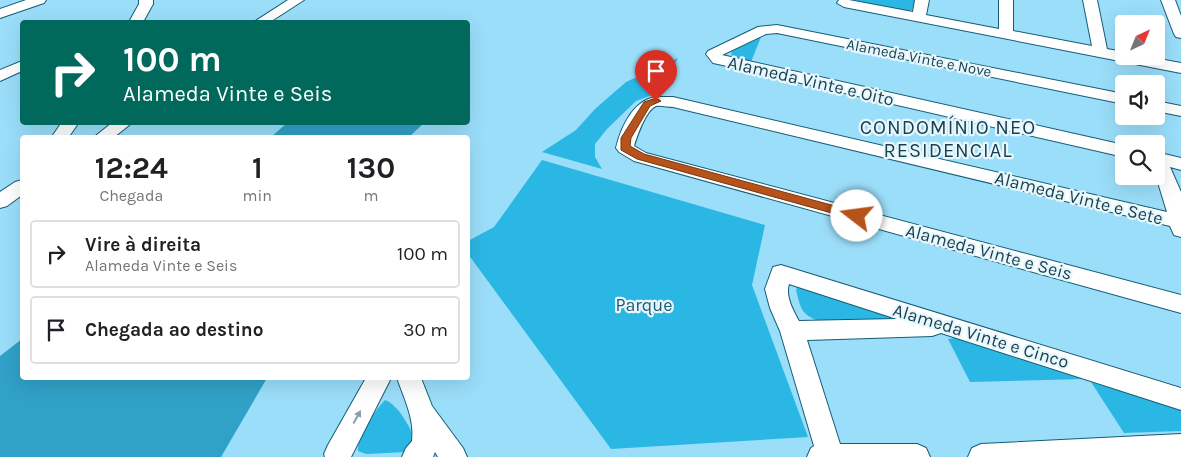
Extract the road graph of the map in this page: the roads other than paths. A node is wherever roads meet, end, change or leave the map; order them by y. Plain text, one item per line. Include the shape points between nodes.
1 (39, 0) edge
2 (146, 0) edge
3 (297, 0) edge
4 (922, 0) edge
5 (1006, 0) edge
6 (1090, 0) edge
7 (1168, 0) edge
8 (844, 3) dead end
9 (0, 14) edge
10 (918, 18) junction
11 (137, 20) edge
12 (264, 20) edge
13 (1179, 26) edge
14 (1006, 34) junction
15 (718, 50) joint
16 (1100, 52) junction
17 (20, 67) edge
18 (1180, 68) edge
19 (0, 76) edge
20 (1115, 98) edge
21 (656, 101) joint
22 (1165, 108) edge
23 (1181, 111) edge
24 (120, 125) edge
25 (106, 135) edge
26 (1115, 149) edge
27 (1165, 161) edge
28 (1181, 164) edge
29 (1165, 175) edge
30 (20, 187) edge
31 (1177, 198) edge
32 (0, 201) edge
33 (1180, 225) edge
34 (1181, 304) edge
35 (947, 326) junction
36 (792, 331) junction
37 (378, 380) edge
38 (410, 380) edge
39 (1181, 399) edge
40 (422, 413) junction
41 (1181, 447) edge
42 (338, 457) edge
43 (415, 457) edge
44 (454, 457) edge
45 (820, 457) edge
46 (831, 457) edge
47 (917, 457) edge
48 (981, 457) edge

1 - 9 street
2 - 11 street
3 - 12 street
4 - 10 street
5 - 14 street
6 - 16 street
7 - 13 street
8 - 10 street
10 - 14 street
14 - 16 street
15 - 20 street, Alameda Vinte e Nove via 762,30 777,29
15 - 26 street, Alameda Vinte e Oito via 713,54 718,60
16 - 18 street
17 - 19 street
21 - 33 street, Alameda Vinte e Sete via 702,108
21 - 34 street, Alameda Vinte e Seis via 647,104 626,138 625,148 640,157
22 - 23 street
24 - 25 street
27 - 28 street
29 - 31 street
30 - 32 street
31 - 33 street
35 - 36 street
35 - 36 street, Alameda Vinte e Cinco via 781,273 776,289
35 - 39 street, Alameda Vinte e Cinco
36 - 46 street
42 -> 37 street
38 - 40 street
40 - 43 street via 426,445
40 - 44 street
41 - 48 street
45 - 46 street
46 - 47 street

